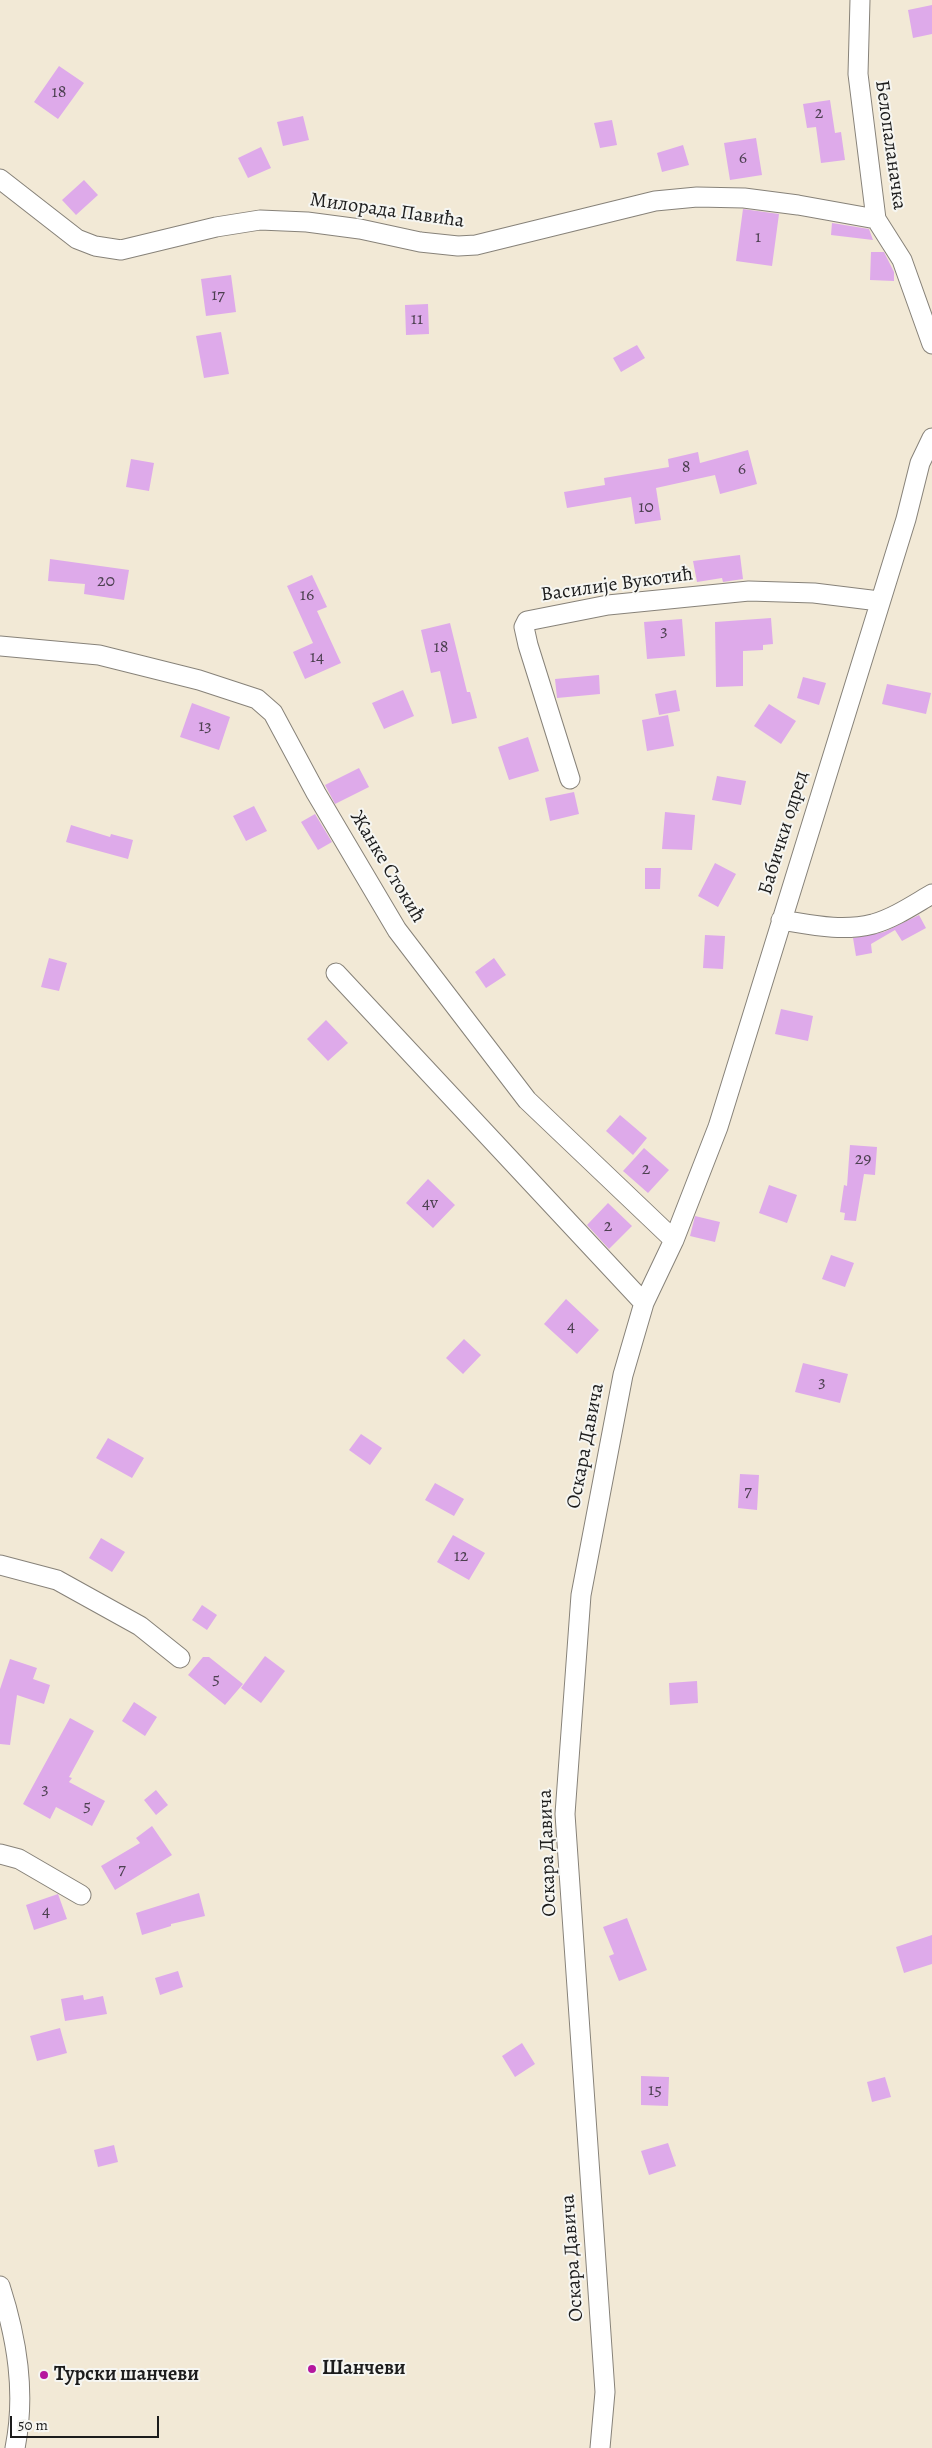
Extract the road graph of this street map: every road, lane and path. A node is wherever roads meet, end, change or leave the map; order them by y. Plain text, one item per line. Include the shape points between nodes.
1 (860, 0) edge
2 (0, 179) edge
3 (876, 219) junction
4 (932, 344) edge
5 (932, 438) edge
6 (879, 601) junction
7 (0, 646) edge
8 (570, 779) dead end
9 (932, 894) edge
10 (781, 920) junction
11 (336, 973) dead end
12 (674, 1240) junction
13 (644, 1303) junction
14 (0, 1565) edge
15 (180, 1658) dead end
16 (0, 1854) edge
17 (82, 1895) dead end
18 (0, 2286) edge
19 (15, 2448) edge
20 (600, 2448) edge

1 - 3 street, Белопаланачка via 858,74
2 - 3 street, Милорада Павића via 77,239 121,250 260,220 307,222 420,242 476,246 655,201 697,197 744,198
3 - 4 street, Белопаланачка via 902,260
5 - 6 street, Бабички одред via 920,462
6 - 8 street, Василије Вукотић via 814,593 748,591 608,605 527,621 524,627 528,645
6 - 10 street, Бабички одред
7 - 12 street, Жанке Стокић via 99,655 199,680 257,699 272,713 397,930 521,1092
9 - 10 street via 874,924 824,927
10 - 12 street, Бабички одред via 718,1127
11 - 13 street
12 - 13 street, Оскара Давича
13 - 20 street, Оскара Давича via 623,1375 580,1595 565,1814 605,2392
14 - 15 street via 57,1580 140,1626
16 - 17 street via 19,1859
18 - 19 street via 11,2320 18,2367 21,2403

